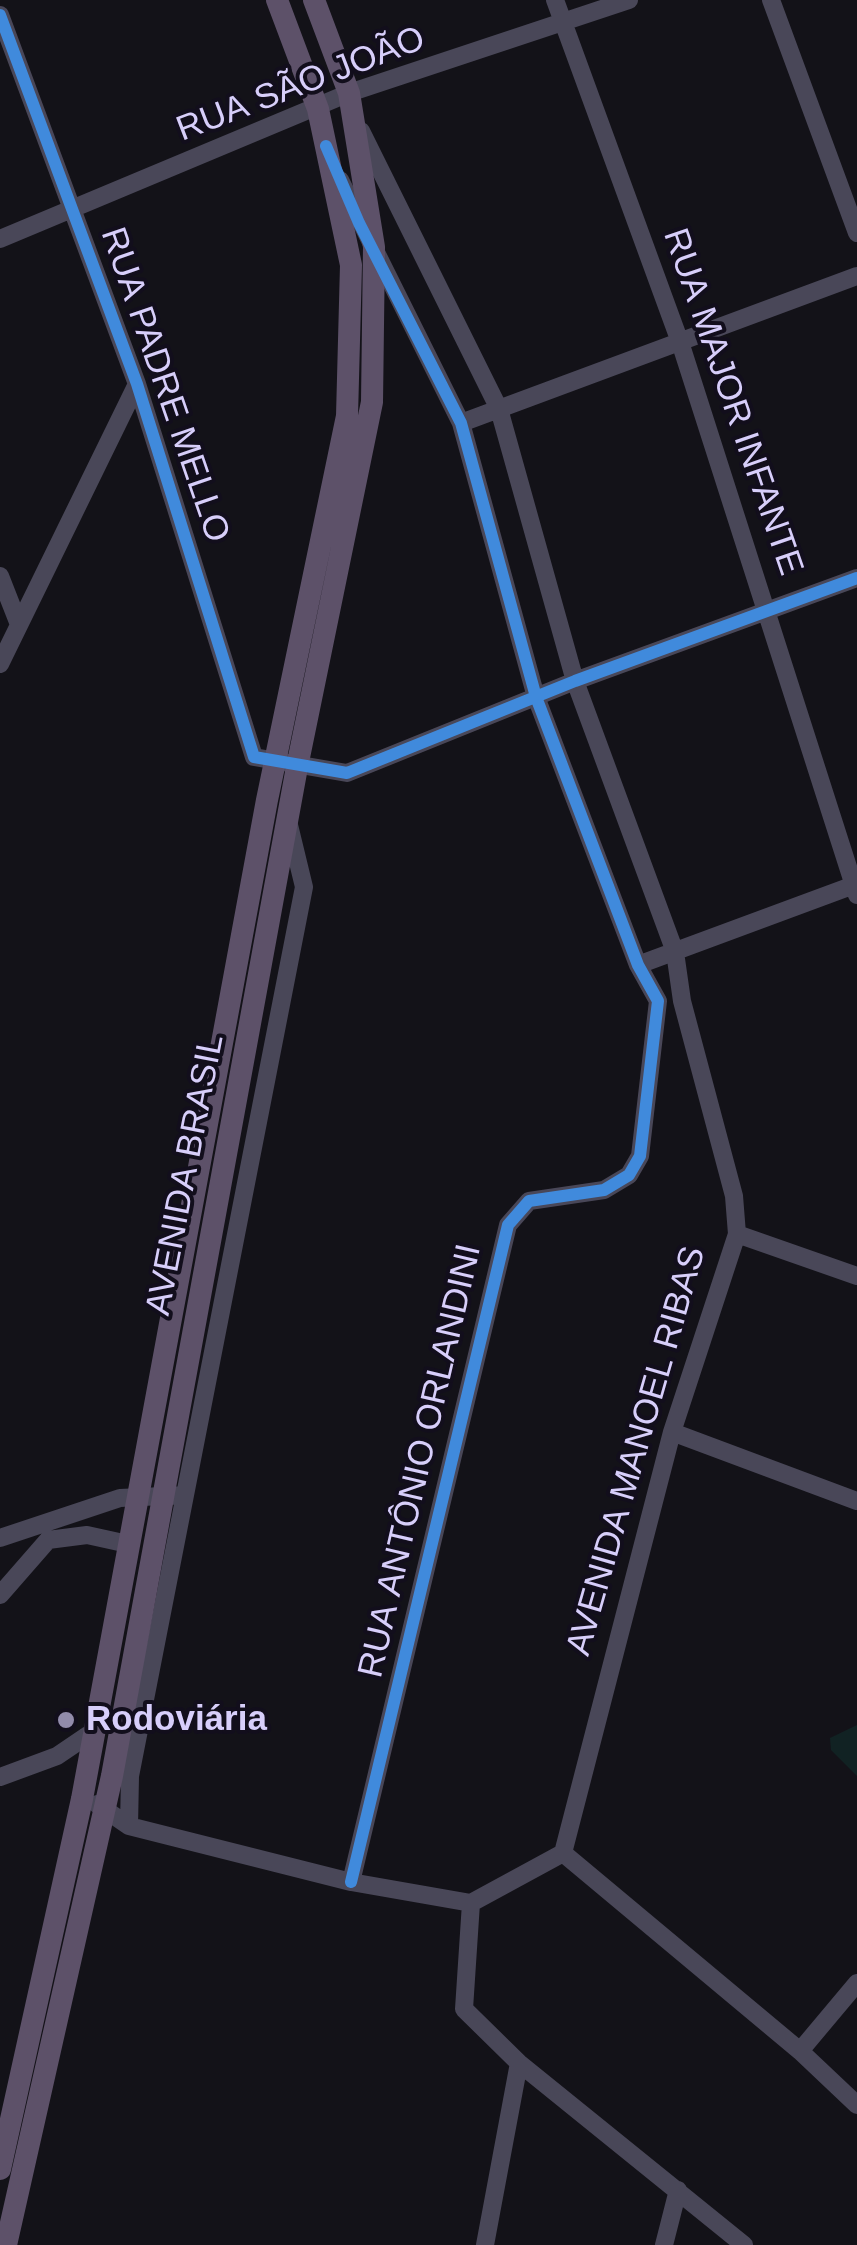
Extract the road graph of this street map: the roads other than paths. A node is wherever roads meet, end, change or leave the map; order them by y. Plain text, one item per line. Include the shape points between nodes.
1 (277, 0) edge
2 (314, 0) edge
3 (556, 0) edge
4 (629, 0) edge
5 (771, 0) edge
6 (0, 15) edge
7 (564, 24) junction
8 (350, 103) junction
9 (318, 109) junction
10 (326, 146) junction
11 (73, 212) junction
12 (857, 234) edge
13 (0, 239) edge
14 (374, 247) junction
15 (857, 276) edge
16 (680, 342) junction
17 (137, 384) junction
18 (499, 409) junction
19 (460, 423) junction
20 (0, 576) edge
21 (857, 578) edge
22 (769, 612) junction
23 (18, 622) junction
24 (0, 664) edge
25 (575, 681) junction
26 (536, 697) junction
27 (276, 762) junction
28 (267, 800) junction
29 (289, 822) junction
30 (856, 888) edge
31 (675, 952) junction
32 (638, 965) junction
33 (682, 1001) junction
34 (658, 1002) junction
35 (737, 1234) junction
36 (857, 1276) edge
37 (672, 1432) junction
38 (146, 1440) junction
39 (170, 1449) junction
40 (137, 1494) junction
41 (175, 1496) junction
42 (857, 1501) edge
43 (0, 1538) edge
44 (128, 1544) junction
45 (0, 1595) edge
46 (86, 1769) junction
47 (121, 1776) junction
48 (0, 1777) edge
49 (82, 1799) junction
50 (106, 1808) junction
51 (129, 1826) junction
52 (563, 1853) junction
53 (351, 1882) junction
54 (472, 1903) junction
55 (857, 1983) edge
56 (800, 2052) junction
57 (519, 2062) junction
58 (857, 2105) edge
59 (0, 2169) edge
60 (678, 2190) junction
61 (6, 2245) edge
62 (484, 2245) edge
63 (664, 2245) edge
64 (744, 2245) edge

1 - 9 main road
2 - 8 main road, AVENIDA MANOEL RIBAS
3 - 7 street, RUA MAJOR INFANTE
4 - 7 street, RUA SÃO JOÃO
5 - 12 street
6 - 11 street, RUA PADRE MELLO
7 - 8 street, RUA SÃO JOÃO
7 - 16 street, RUA MAJOR INFANTE
8 - 9 street, RUA SÃO JOÃO
8 - 14 main road, AVENIDA BRASIL
8 - 18 street, AVENIDA MANOEL RIBAS
9 - 10 main road
9 - 11 street, RUA SÃO JOÃO
10 - 14 street
10 - 27 main road, AVENIDA BRASIL via 352,265 347,416
11 - 13 street, RUA SÃO JOÃO
11 - 17 street, RUA PADRE MELLO
14 - 19 street
14 - 27 main road, AVENIDA BRASIL via 372,402
15 - 16 street
16 - 18 street
16 - 22 street, RUA MAJOR INFANTE
17 - 23 street
17 - 27 street, RUA PADRE MELLO
18 - 19 street
18 - 25 street, AVENIDA MANOEL RIBAS
19 - 26 street
20 - 23 street
21 - 22 street
22 - 25 street
22 - 30 street, RUA MAJOR INFANTE
23 - 24 street
25 - 26 street
25 - 31 street, AVENIDA MANOEL RIBAS
26 - 27 street via 347,773
26 - 32 street
27 - 28 main road, AVENIDA BRASIL
27 - 29 main road, AVENIDA BRASIL
28 - 29 street
28 - 38 main road, AVENIDA BRASIL
29 - 39 main road, AVENIDA BRASIL
29 - 41 street via 304,887
30 - 31 street
31 - 32 street
31 - 33 street, AVENIDA MANOEL RIBAS
32 - 34 street
33 - 34 street
33 - 35 street, AVENIDA MANOEL RIBAS via 734,1196
34 - 53 street, RUA ANTÔNIO ORLANDINI via 640,1156 629,1175 604,1190 529,1201 508,1225
35 - 36 street
35 - 37 street, AVENIDA MANOEL RIBAS
37 - 42 street
37 - 52 street, AVENIDA MANOEL RIBAS
38 - 39 main road
38 - 40 main road, AVENIDA BRASIL
39 - 41 main road, AVENIDA BRASIL
40 - 41 street
40 - 43 street
40 - 44 main road, AVENIDA BRASIL
41 - 47 main road, AVENIDA BRASIL
44 - 45 street via 87,1534 48,1540
44 - 46 main road, AVENIDA BRASIL
46 - 47 street
46 - 48 street via 88,1735 57,1756
46 - 49 main road, AVENIDA BRASIL
47 - 50 main road, AVENIDA BRASIL
47 - 51 street
49 - 50 street
49 - 59 main road, AVENIDA BRASIL
50 - 51 street
50 - 61 main road, AVENIDA BRASIL
51 - 53 street
52 - 54 street
52 - 56 street
53 - 54 street
54 - 57 street via 464,2009
55 - 56 street
56 - 58 street
57 - 60 street
57 - 62 street
60 - 63 street
60 - 64 street

